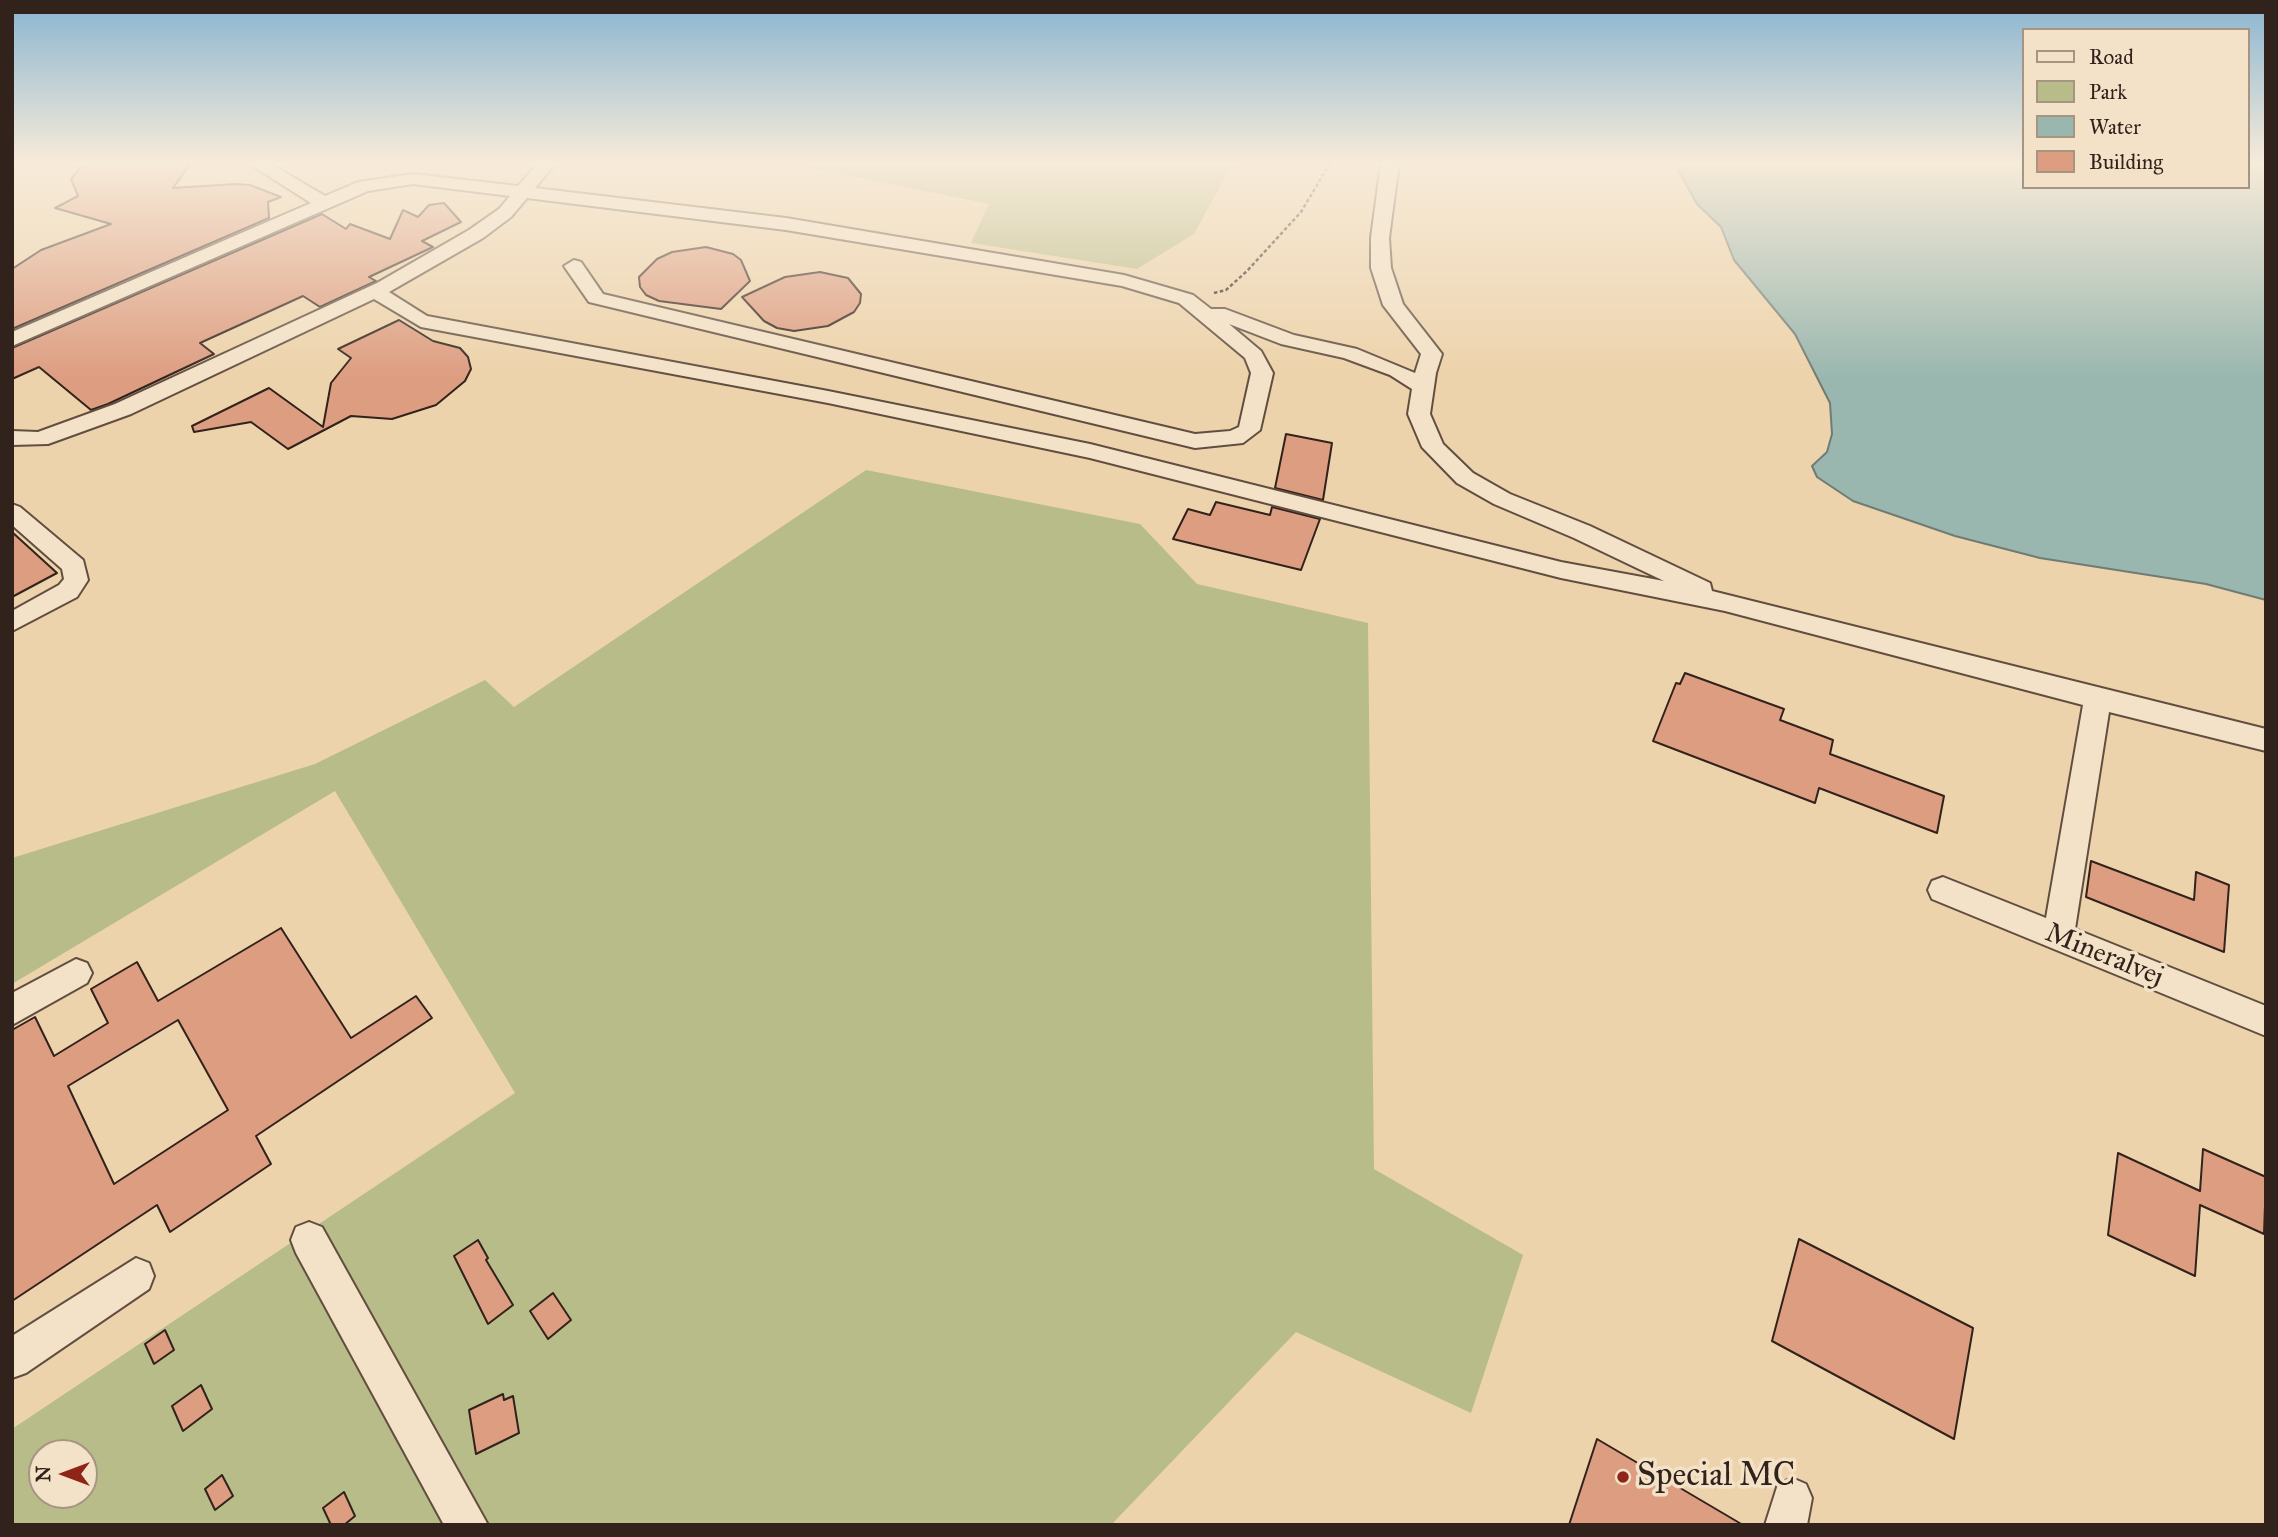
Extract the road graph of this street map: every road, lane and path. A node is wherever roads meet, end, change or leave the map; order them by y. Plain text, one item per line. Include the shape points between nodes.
1 (252, 235) edge
2 (475, 235) edge
3 (845, 235) edge
4 (1280, 235) edge
5 (1380, 235) edge
6 (574, 266) dead end
7 (374, 291) junction
8 (1186, 299) junction
9 (12, 340) edge
10 (1422, 386) junction
11 (12, 438) edge
12 (12, 512) edge
13 (1725, 602) junction
14 (12, 622) edge
15 (2098, 699) junction
16 (2266, 740) edge
17 (1944, 890) dead end
18 (2058, 937) junction
19 (76, 973) dead end
20 (12, 1010) edge
21 (2266, 1021) edge
22 (309, 1240) dead end
23 (136, 1276) dead end
24 (12, 1359) edge
25 (467, 1525) edge

1 - 9 street
2 - 7 street
3 - 8 street via 1124,281
4 - 8 path via 1226,290
5 - 10 street via 1381,268 1393,305 1432,354
6 - 8 street via 596,298 1195,441 1236,438 1249,430 1262,373 1254,355
7 - 11 street via 123,409 40,439
7 - 13 street via 421,321 1090,451 1561,570
8 - 10 street via 1288,340 1350,353
10 - 13 street via 1419,414 1433,447 1465,478
12 - 14 street via 74,566 76,580 68,591
13 - 15 street
15 - 16 street
15 - 18 street
17 - 18 street, Mineralvej
18 - 21 street, Mineralvej
19 - 20 street
22 - 25 street
23 - 24 street

